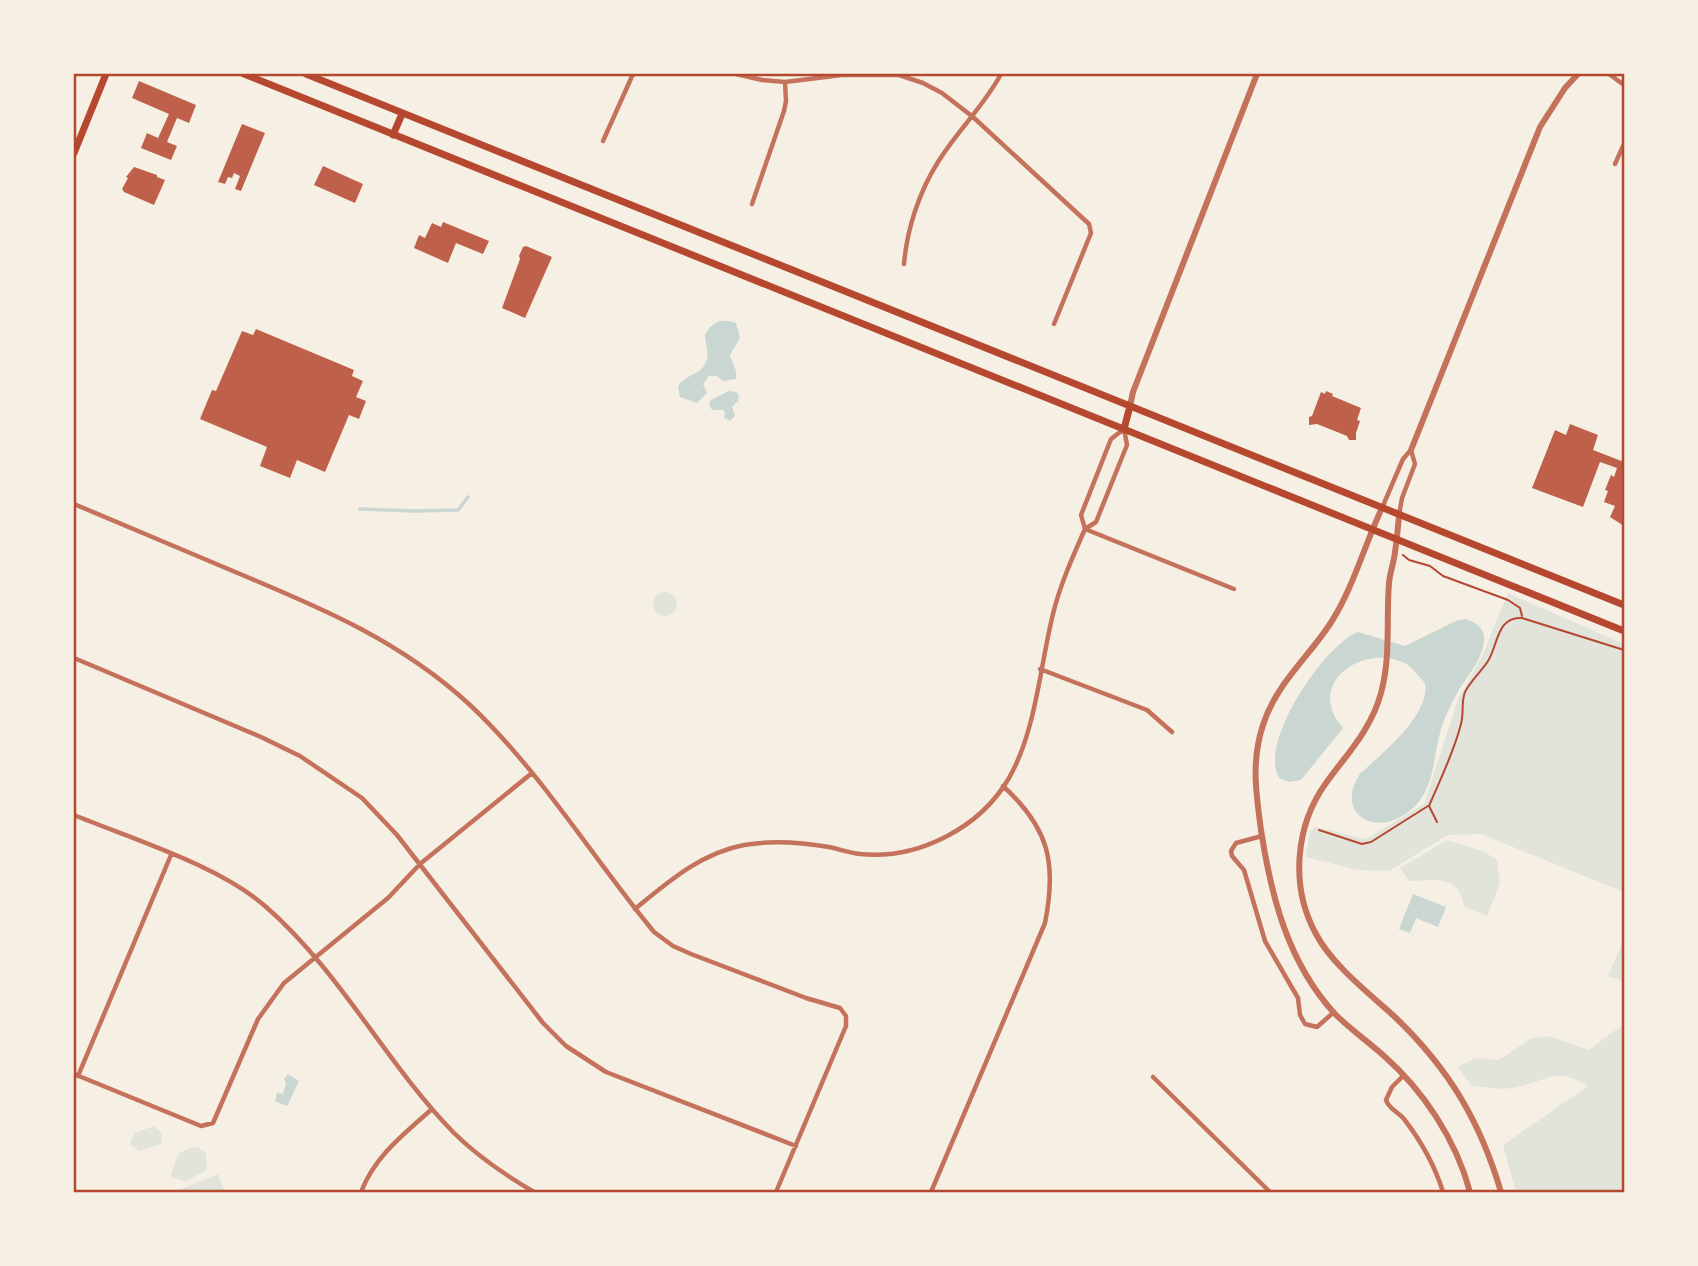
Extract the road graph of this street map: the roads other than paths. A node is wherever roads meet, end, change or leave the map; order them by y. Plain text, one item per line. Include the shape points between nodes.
1 (106, 74) edge
2 (244, 74) edge
3 (306, 74) edge
4 (633, 74) edge
5 (736, 74) edge
6 (1001, 74) edge
7 (1257, 74) edge
8 (1578, 74) edge
9 (1609, 74) edge
10 (785, 82) junction
11 (1625, 85) edge
12 (402, 114) junction
13 (973, 117) junction
14 (393, 135) junction
15 (603, 141) dead end
16 (1625, 144) edge
17 (74, 153) edge
18 (1615, 164) dead end
19 (752, 204) dead end
20 (904, 264) dead end
21 (1054, 324) dead end
22 (1130, 406) junction
23 (1124, 429) junction
24 (1411, 450) junction
25 (74, 504) edge
26 (1382, 508) junction
27 (1399, 515) junction
28 (1084, 529) junction
29 (1372, 529) junction
30 (1396, 539) junction
31 (1234, 589) dead end
32 (1625, 606) edge
33 (1625, 631) edge
34 (74, 658) edge
35 (1041, 669) junction
36 (1172, 732) dead end
37 (532, 773) junction
38 (1003, 786) junction
39 (74, 815) edge
40 (1262, 836) junction
41 (172, 855) junction
42 (420, 864) junction
43 (635, 909) junction
44 (315, 956) junction
45 (1334, 1012) junction
46 (76, 1075) edge
47 (1403, 1076) junction
48 (1153, 1077) dead end
49 (432, 1109) junction
50 (796, 1146) junction
51 (361, 1192) edge
52 (534, 1192) edge
53 (776, 1192) edge
54 (931, 1192) edge
55 (1270, 1192) edge
56 (1443, 1192) edge
57 (1470, 1192) edge
58 (1501, 1192) edge

1 - 17 main road
2 - 14 main road
3 - 12 main road
4 - 15 street
5 - 10 street
6 - 13 street
7 - 22 street
8 - 24 street via 1540,127
9 - 11 street
10 - 13 street via 899,75 942,93
10 - 19 street via 784,111
12 - 14 main road
12 - 22 main road
13 - 20 street via 923,190 906,242
13 - 21 street via 1090,227
14 - 23 main road
16 - 18 street
22 - 23 main road
22 - 26 main road
23 - 28 street via 1111,439 1081,515
23 - 28 street via 1127,445 1096,522
23 - 29 main road
24 - 26 street
24 - 27 street via 1415,464
25 - 37 street via 320,607 386,642 468,704
26 - 27 main road
26 - 29 street
27 - 30 street
27 - 32 main road
28 - 31 street
28 - 35 street via 1054,609
29 - 30 main road
29 - 40 street via 1336,613 1280,688 1263,726 1254,780
30 - 33 main road
30 - 58 street via 1389,580 1387,670 1379,701 1352,752 1321,790 1308,816 1300,845 1300,886 1321,942 1423,1046 1460,1095 1484,1142
34 - 42 street via 300,756 362,798
35 - 36 street via 1147,710
35 - 38 street via 1019,758
37 - 42 street
37 - 43 street
38 - 43 street via 977,815 927,845 859,854 805,843 742,845 685,869
38 - 54 street via 1038,825 1046,849 1050,895 1045,923
39 - 41 street
40 - 45 street via 1282,926
40 - 45 street via 1236,843 1231,851 1247,875 1265,942 1297,998 1305,1024 1317,1027
41 - 44 street via 216,874 263,904
41 - 46 street
42 - 44 street via 388,898
42 - 50 street via 543,1023 566,1046 606,1072
43 - 50 street via 673,946 844,1012 846,1026
44 - 46 street via 270,1001 216,1120 209,1125 201,1126
44 - 49 street
45 - 47 street
47 - 56 street via 1386,1100 1417,1136
47 - 57 street via 1438,1119
48 - 55 street
49 - 51 street via 384,1154
49 - 52 street via 481,1156
50 - 53 street

